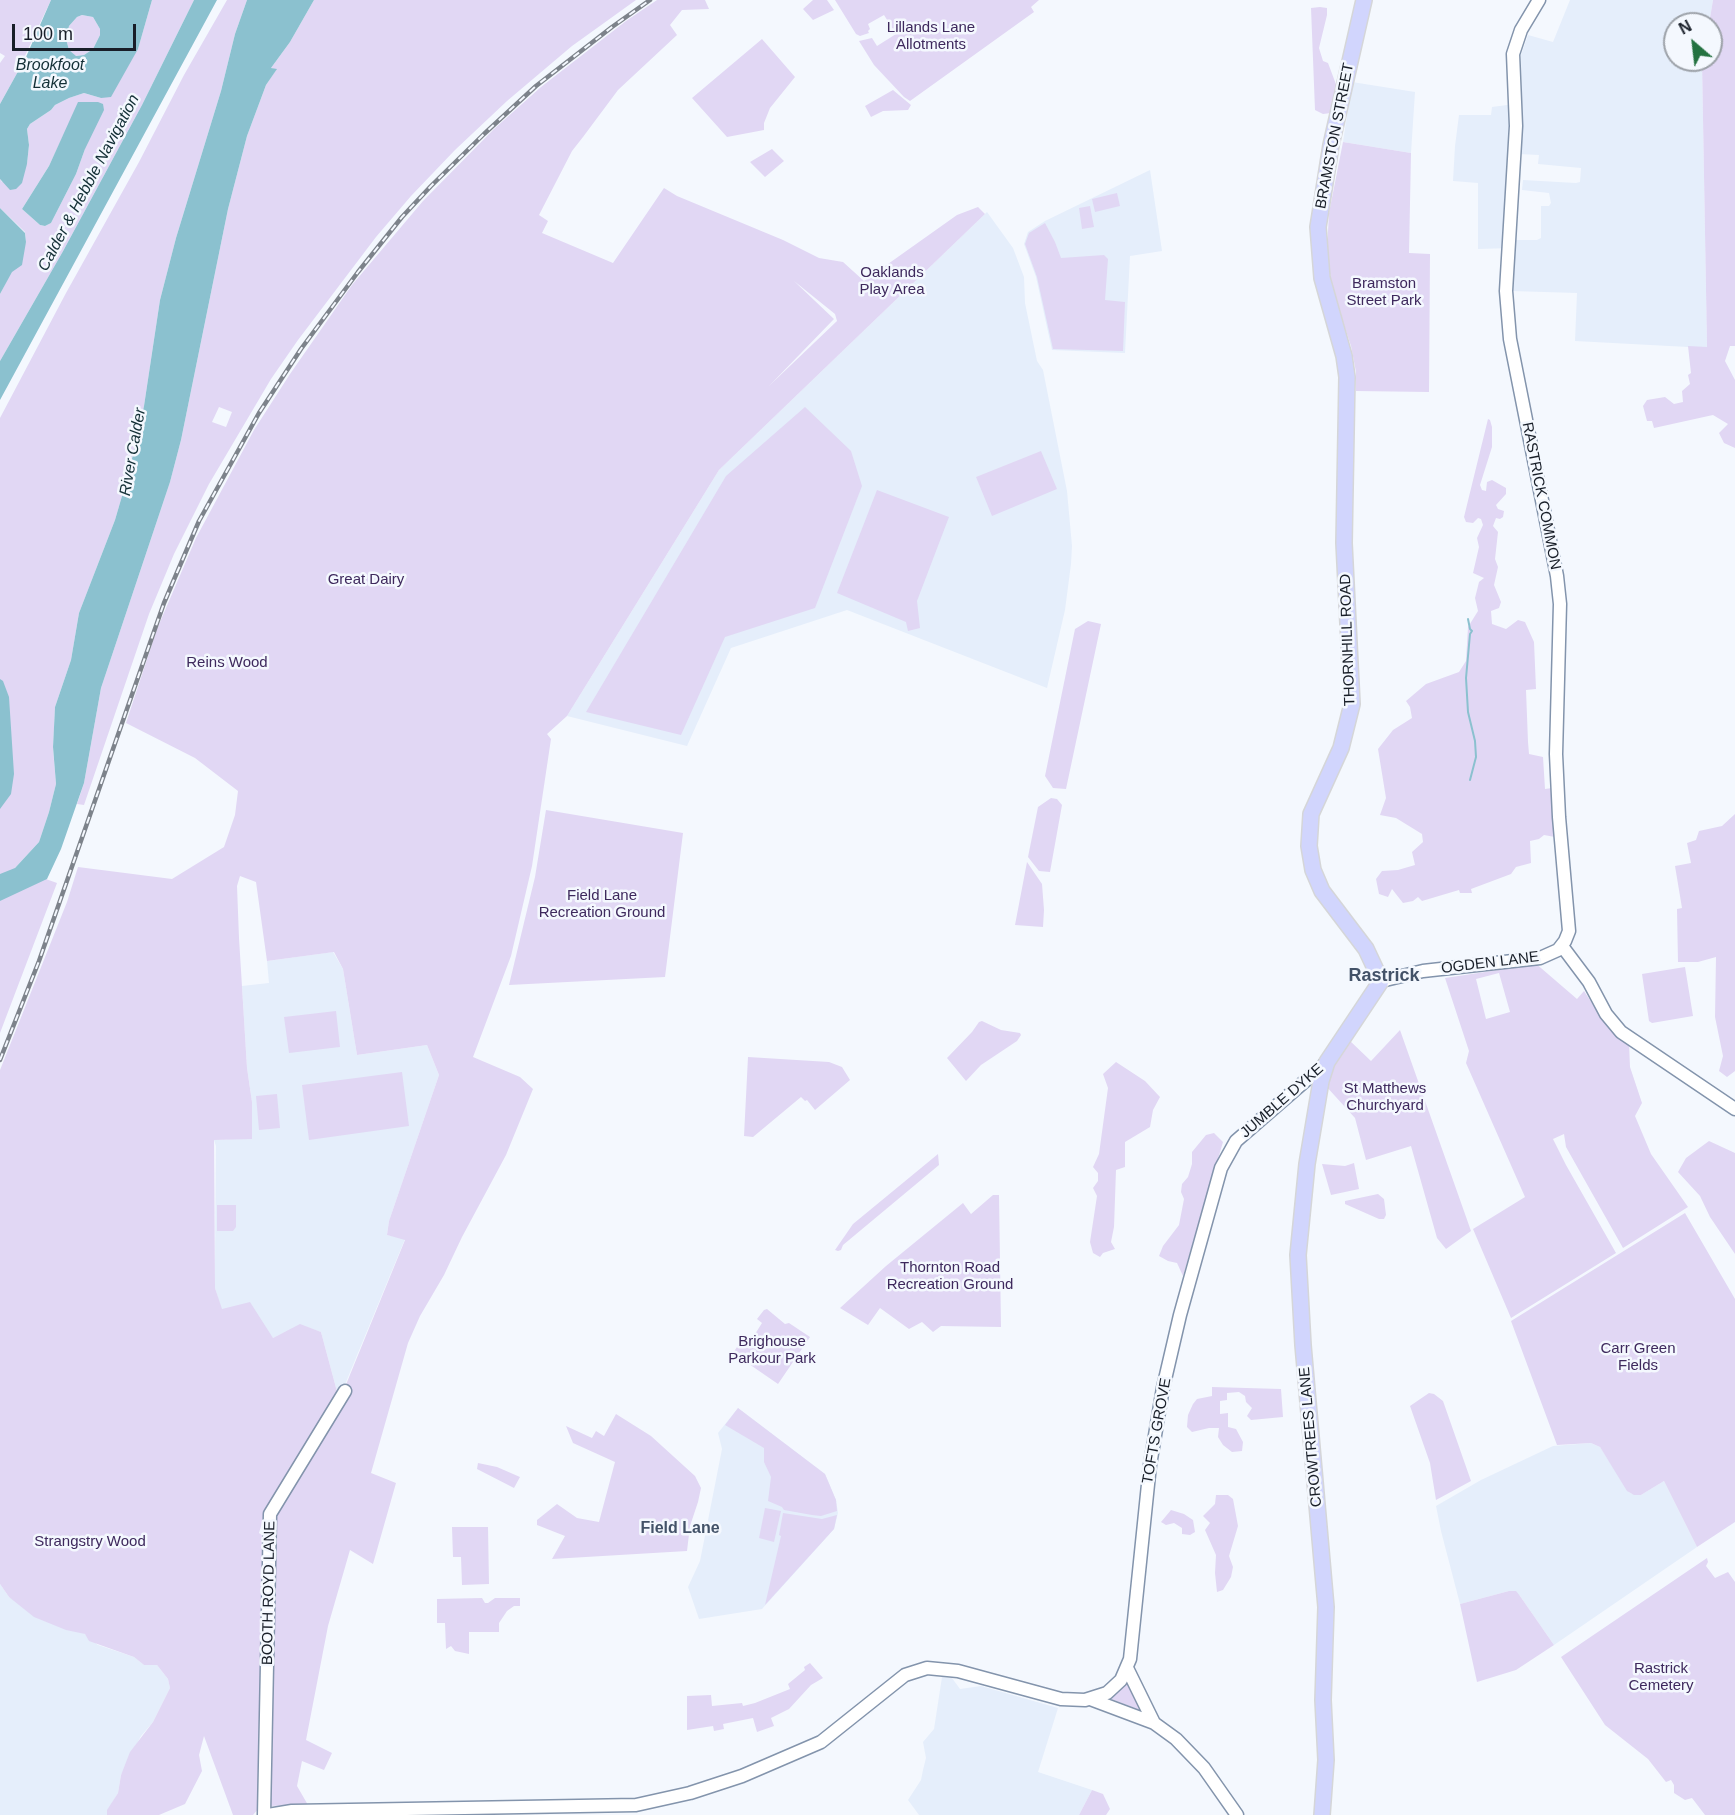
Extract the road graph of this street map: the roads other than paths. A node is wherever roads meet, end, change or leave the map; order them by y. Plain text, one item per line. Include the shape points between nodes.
1 (1364, 0) edge
2 (1539, 0) edge
3 (1344, 486) joint
4 (1562, 946) junction
5 (1381, 981) junction
6 (1327, 1062) junction
7 (1735, 1109) edge
8 (1236, 1141) joint
9 (345, 1391) dead end
10 (1127, 1668) junction
11 (1090, 1699) junction
12 (1154, 1723) junction
13 (266, 1815) edge
14 (1237, 1815) edge
15 (1322, 1815) edge

1 - 3 main road, BRAMSTON STREET via 1331,145 1318,227 1322,278 1345,364
2 - 4 street, RASTRICK COMMON via 1521,30 1513,61 1516,126 1507,315 1559,595 1556,754 1569,931
3 - 5 main road, THORNHILL ROAD via 1352,704 1341,748 1311,814 1309,846 1322,891 1366,949
4 - 5 street, OGDEN LANE via 1540,958 1423,971
4 - 7 street via 1621,1032
5 - 6 main road, CROWTREES LANE
6 - 8 street, JUMBLE DYKE
6 - 15 main road, CROWTREES LANE via 1313,1123 1298,1255 1326,1607
8 - 10 street, TOFTS GROVE via 1221,1168 1163,1388 1150,1465
9 - 13 street, BOOTH ROYD LANE via 270,1514
10 - 11 street via 1107,1693
10 - 12 street
11 - 12 street
11 - 13 street via 1061,1699 958,1671 927,1668 905,1676 821,1742 742,1776 690,1793 636,1805 302,1811
12 - 14 street via 1204,1768

